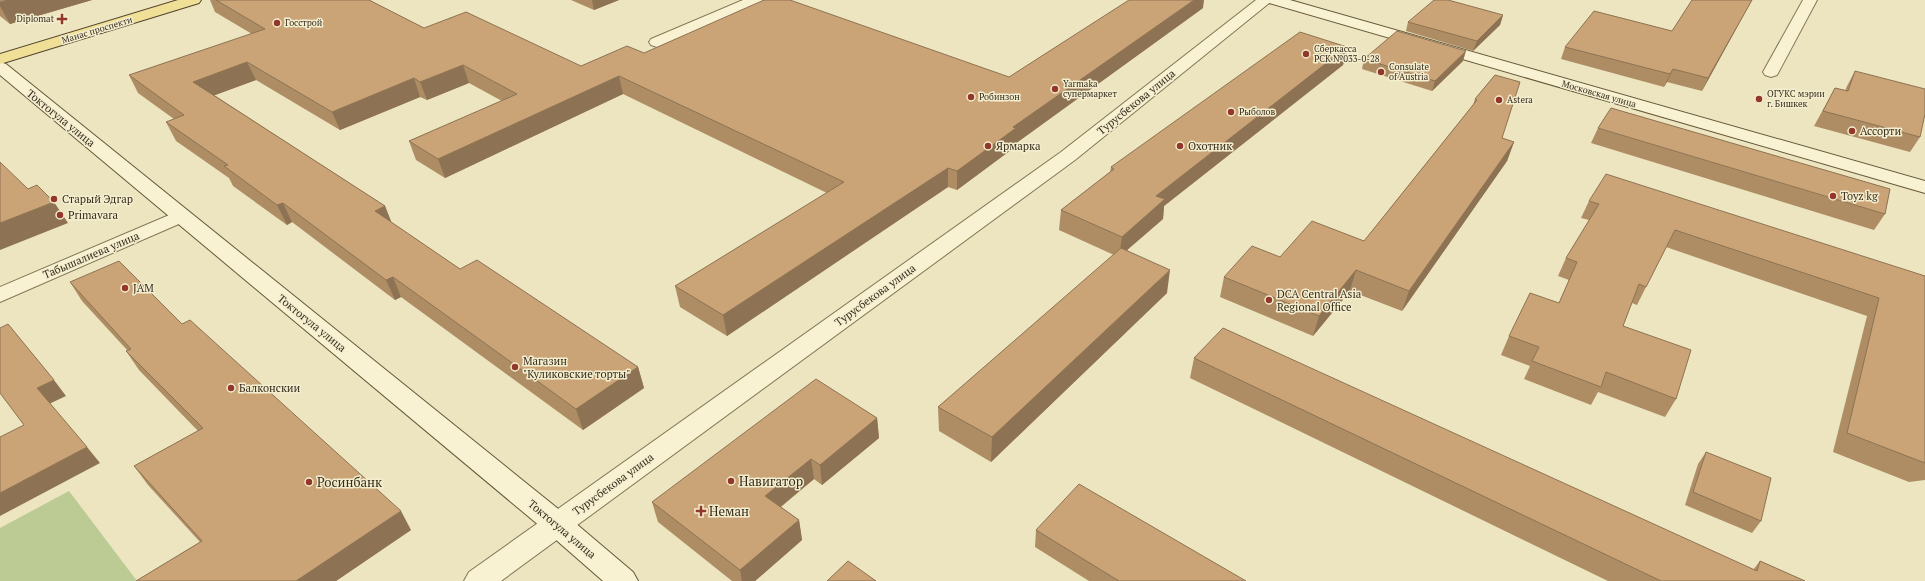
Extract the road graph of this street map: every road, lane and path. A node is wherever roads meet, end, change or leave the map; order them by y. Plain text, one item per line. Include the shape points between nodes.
1 (194, 0) edge
2 (756, 0) edge
3 (1266, 0) edge
4 (1274, 0) edge
5 (1810, 0) edge
6 (657, 42) dead end
7 (0, 59) edge
8 (0, 67) edge
9 (1771, 72) dead end
10 (1925, 187) edge
11 (182, 216) junction
12 (0, 295) edge
13 (557, 524) junction
14 (479, 581) edge
15 (623, 581) edge

1 - 7 main road, Манас проспекти
2 - 6 main road
3 - 13 main road, Турусбекова улица via 1068,156
4 - 10 main road, Московская улица
5 - 9 main road
8 - 11 main road, Токтогула улица
11 - 12 main road, Табышалиева улица
11 - 13 main road, Токтогула улица
13 - 14 main road, Турусбекова улица
13 - 15 main road, Токтогула улица

